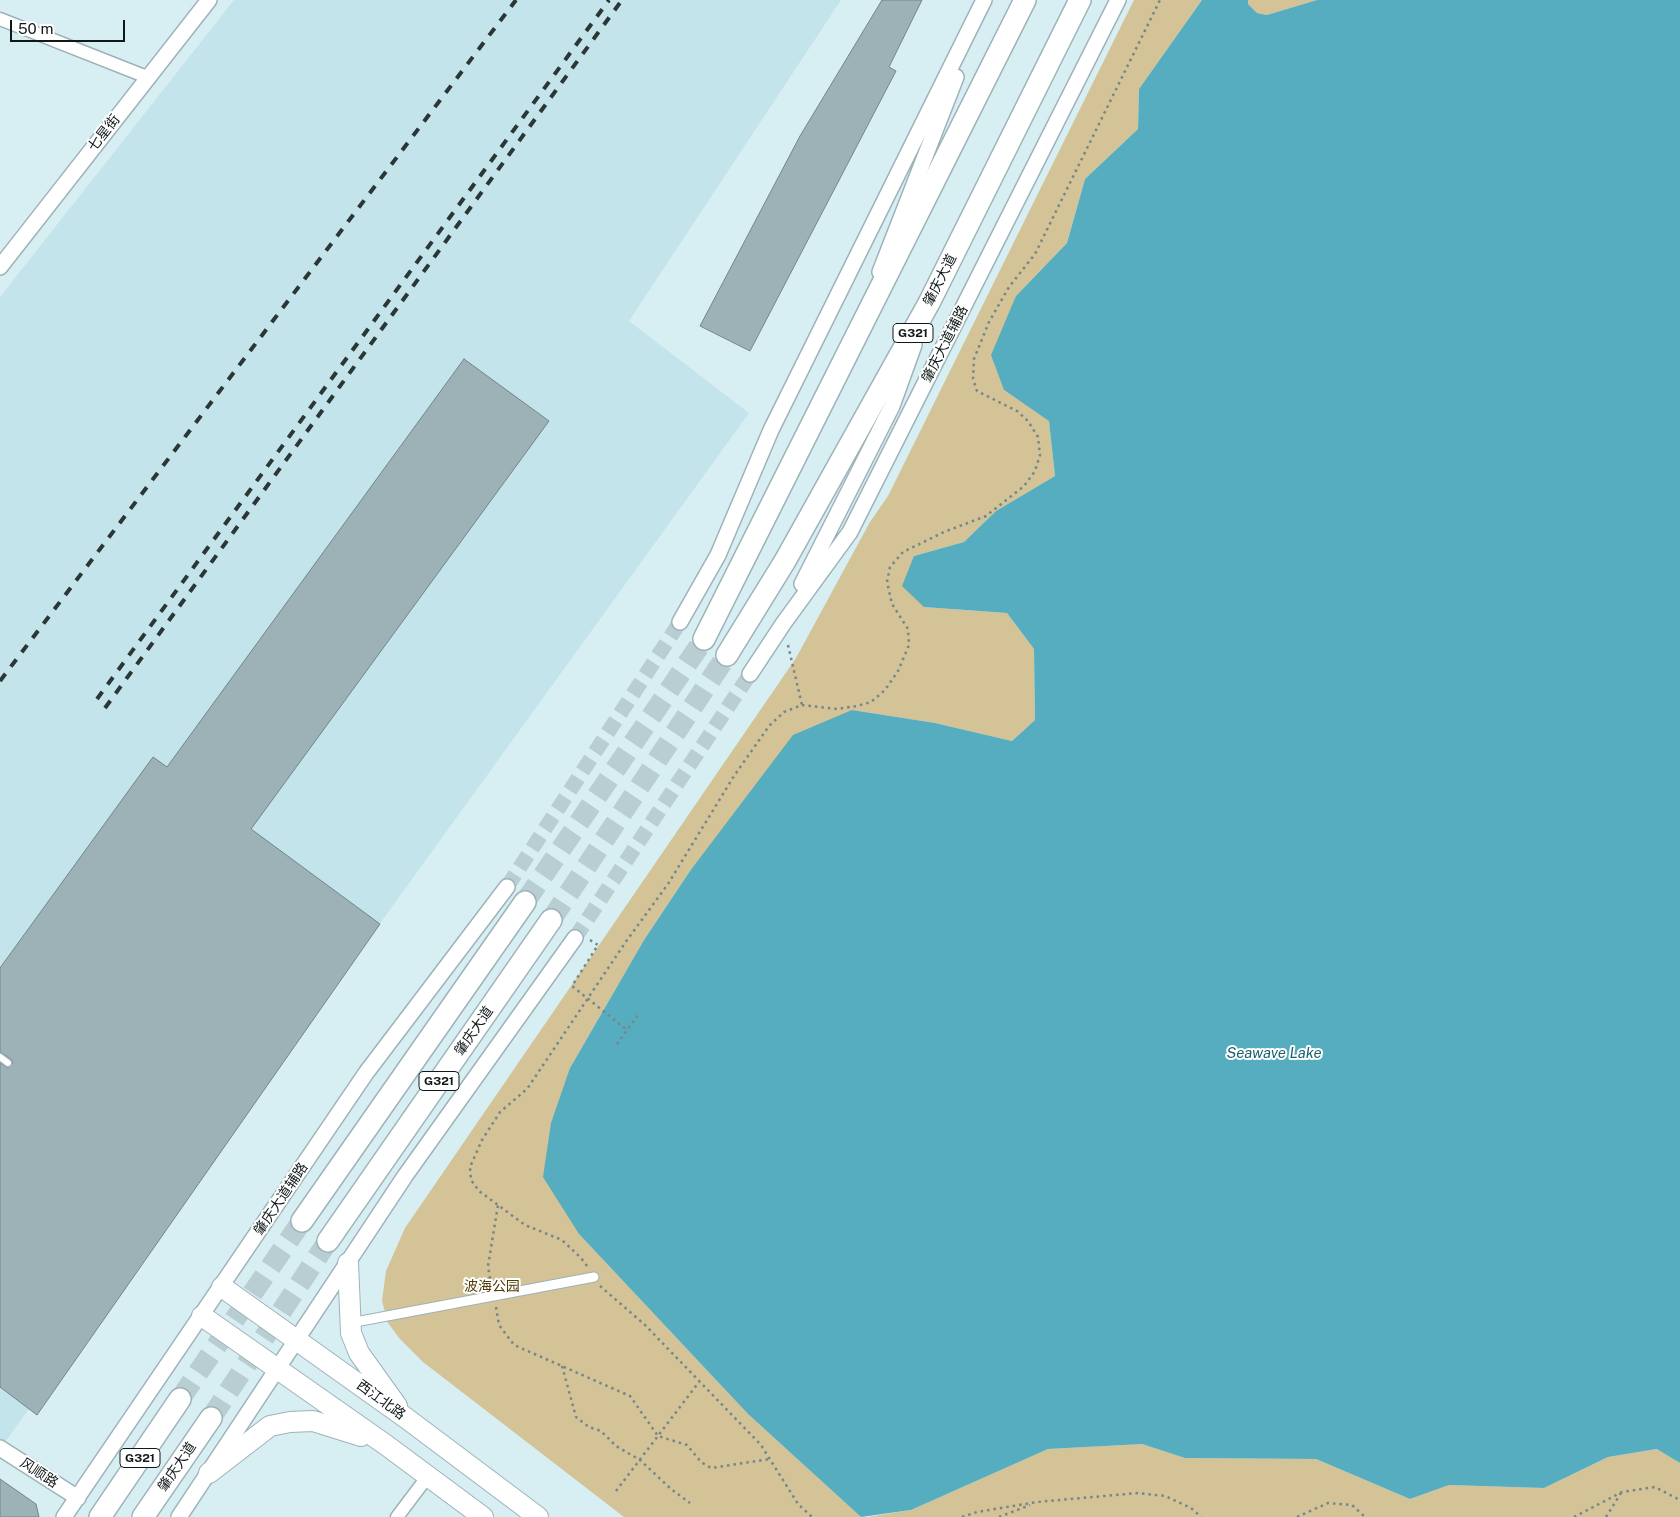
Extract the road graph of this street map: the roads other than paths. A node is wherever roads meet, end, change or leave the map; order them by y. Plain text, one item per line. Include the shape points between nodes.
1 (208, 0) edge
2 (1025, 0) edge
3 (1080, 0) edge
4 (1118, 0) edge
5 (981, 6) edge
6 (0, 19) edge
7 (147, 77) junction
8 (0, 267) edge
9 (929, 303) junction
10 (867, 318) junction
11 (680, 622) tunnel mouth
12 (783, 624) junction
13 (704, 639) tunnel mouth
14 (727, 655) tunnel mouth
15 (750, 674) tunnel mouth
16 (507, 887) tunnel mouth
17 (525, 902) tunnel mouth
18 (551, 920) tunnel mouth
19 (581, 938) tunnel mouth
20 (0, 1057) edge
21 (8, 1063) dead end
22 (302, 1221) tunnel mouth
23 (328, 1241) tunnel mouth
24 (348, 1263) junction
25 (594, 1278) road end
26 (222, 1287) junction
27 (202, 1316) junction
28 (350, 1323) junction
29 (297, 1341) junction
30 (278, 1370) junction
31 (180, 1399) tunnel mouth
32 (211, 1418) tunnel mouth
33 (406, 1418) junction
34 (386, 1445) junction
35 (0, 1448) edge
36 (209, 1473) junction
37 (428, 1476) junction
38 (78, 1498) junction
39 (64, 1517) edge
40 (100, 1517) edge
41 (143, 1517) edge
42 (179, 1517) edge
43 (397, 1517) edge
44 (483, 1517) edge
45 (538, 1517) edge

1 - 7 street, 七星街
2 - 10 highway
3 - 9 highway, 肇庆大道 / G321
4 - 12 street, 肇庆大道辅路 via 850,532
5 - 10 street via 882,262
5 - 11 street via 771,430 718,555
6 - 7 street
7 - 8 street, 七星街
9 - 12 street via 892,406
9 - 14 highway, 肇庆大道 / G321 via 785,561
10 - 13 highway
12 - 15 street, 肇庆大道辅路
16 - 26 street, 肇庆大道辅路 via 366,1074
17 - 22 highway, G321
18 - 23 highway, 肇庆大道 / G321
19 - 24 street via 405,1176
20 - 21 lane
24 - 28 main road
24 - 29 street
25 - 28 street
26 - 27 street, 肇庆大道辅路
26 - 29 main road, 西江北路
27 - 30 main road
27 - 38 street, 肇庆大道辅路
28 - 33 main road via 359,1353
29 - 30 street
29 - 33 main road, 西江北路
30 - 34 main road
30 - 36 street
31 - 40 highway, G321
32 - 41 highway, 肇庆大道 / G321
33 - 34 main road
33 - 45 main road, 西江北路
34 - 36 main road via 313,1421 290,1422 270,1426
34 - 37 main road
35 - 38 street, 风顺路
36 - 42 street
37 - 43 street
37 - 44 main road
38 - 39 street, 肇庆大道辅路

